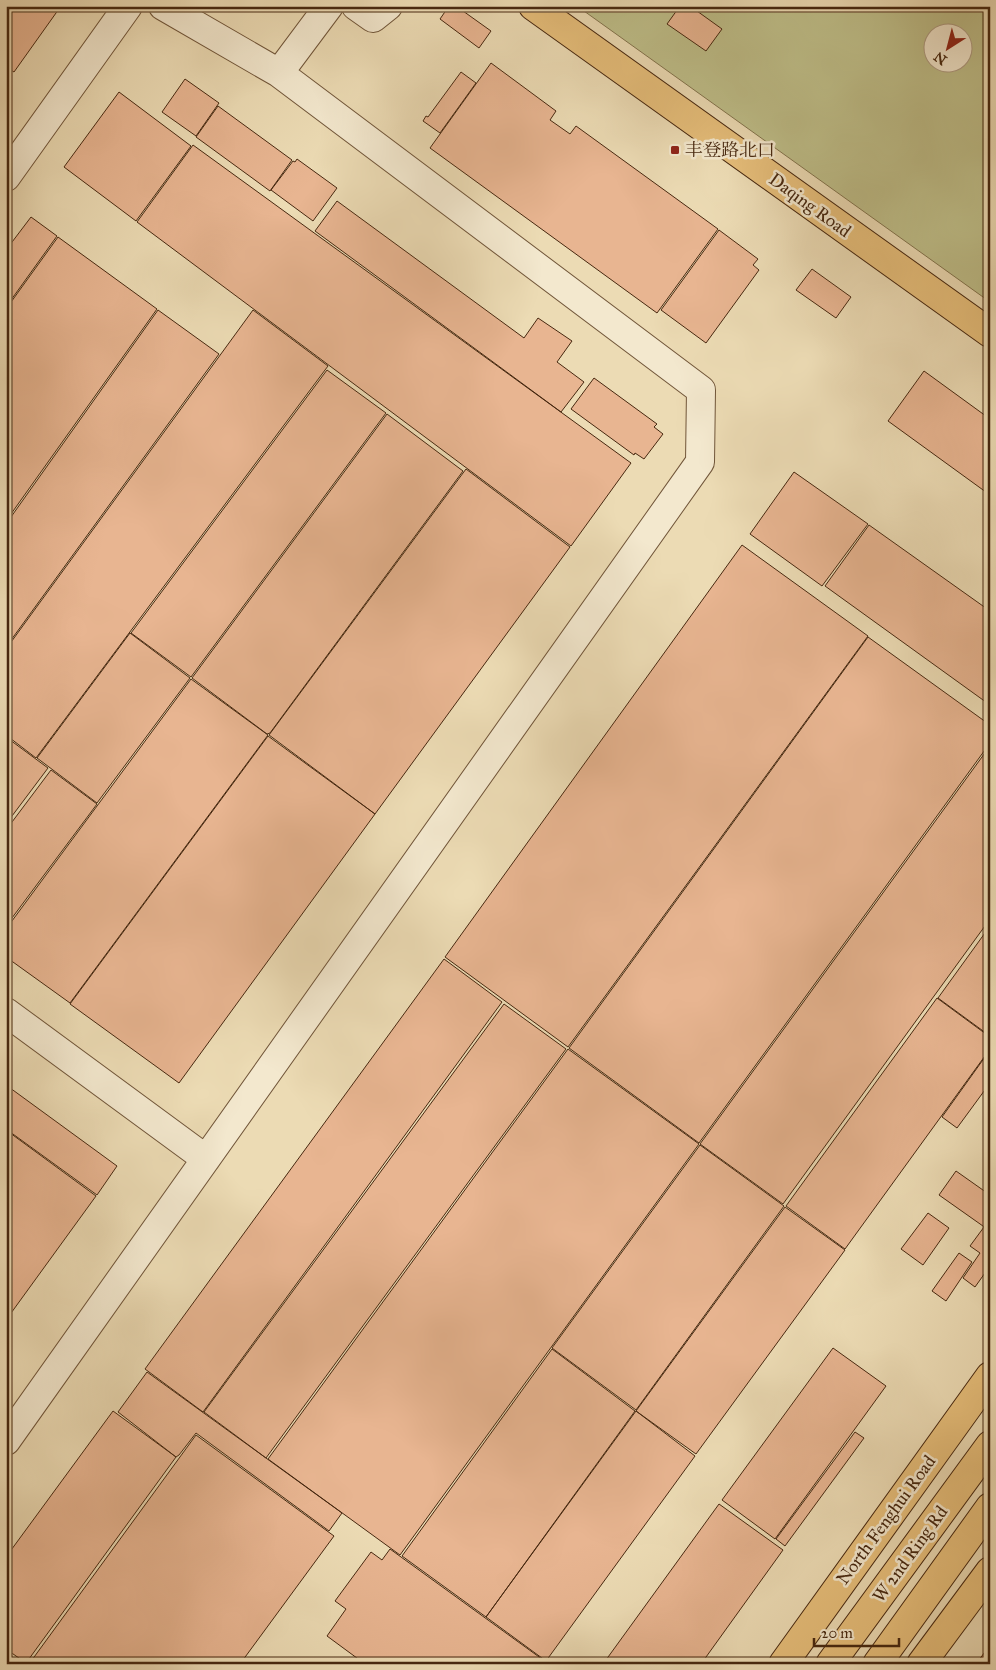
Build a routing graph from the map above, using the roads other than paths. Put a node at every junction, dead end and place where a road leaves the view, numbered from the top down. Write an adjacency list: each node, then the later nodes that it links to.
1 (128, 6): 8 (street)
2 (163, 6): 7 (street)
3 (330, 6): 7 (street)
4 (356, 6): 5 (street)
5 (388, 6)
6 (532, 6): 9 (main road, Daqing Road)
7 (279, 74): 11 (street)
8 (6, 177)
9 (990, 333)
10 (6, 1012): 11 (street)
11 (206, 1159): 13 (street)
12 (990, 1376): 17 (main road, North Fenghui Road)
13 (6, 1441)
14 (990, 1445): 18 (main road, W 2nd Ring Rd)
15 (990, 1507): 19 (main road)
16 (990, 1571): 20 (main road)
17 (783, 1664)
18 (830, 1664)
19 (877, 1664)
20 (921, 1664)

